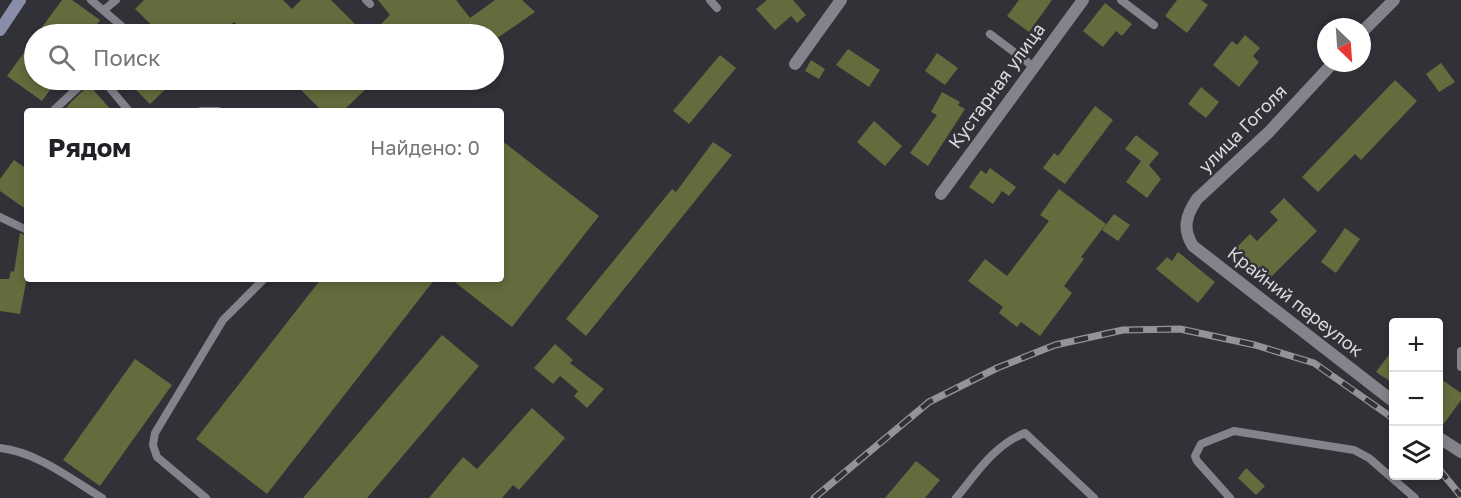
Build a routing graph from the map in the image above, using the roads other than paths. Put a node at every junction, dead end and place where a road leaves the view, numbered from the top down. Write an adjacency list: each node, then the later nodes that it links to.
1 (20, 0): 14 (main road)
2 (91, 0): 10 (lane)
3 (116, 0): 10 (lane)
4 (710, 0): 9 (lane)
5 (841, 0): 16 (street)
6 (1083, 0): 17 (street, Кустарная улица)
7 (1121, 0): 13 (lane)
8 (1394, 0): 11 (street)
9 (717, 8)
10 (104, 10): 12 (lane)
11 (1371, 23)
12 (119, 24)
13 (1154, 25)
14 (0, 30)
15 (990, 34): 17 (lane)
16 (795, 64)
17 (1034, 67): 23 (street, Кустарная улица)
18 (1324, 72): 25 (street, улица Гоголя)
19 (75, 90): 21 (lane)
20 (111, 90): 22 (lane)
21 (56, 108)
22 (126, 108)
23 (941, 194)
24 (0, 217): 26 (lane)
25 (1186, 224): 30 (street, Крайний переулок)
26 (24, 229)
27 (261, 282): 34 (lane)
28 (1461, 351): 29 (lane)
29 (1461, 367)
30 (1389, 398)
31 (1443, 440): 33 (street)
32 (0, 448): 35 (lane)
33 (1461, 452)
34 (196, 495): 36 (lane)
35 (102, 498)
36 (206, 498)
37 (956, 498): 38 (lane)
38 (1094, 498)
39 (1230, 498): 40 (lane)
40 (1415, 498)

